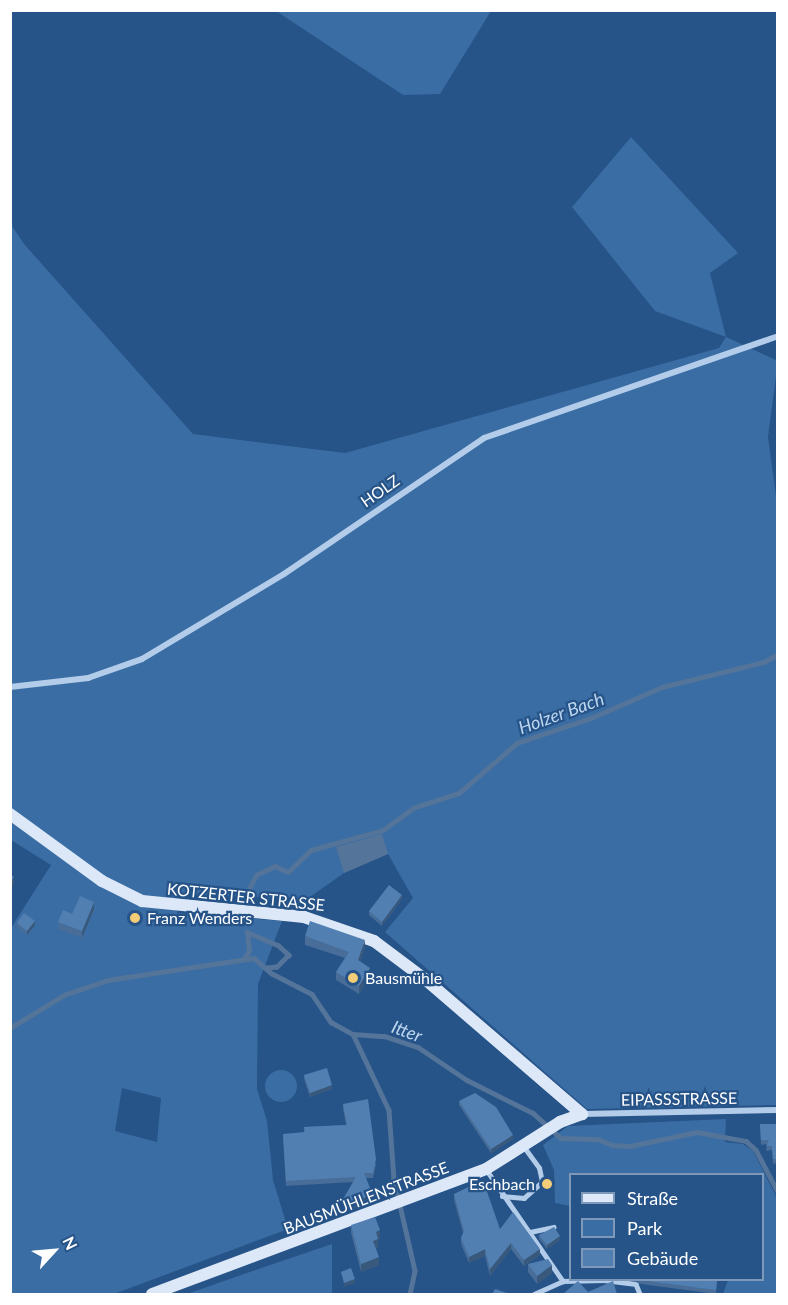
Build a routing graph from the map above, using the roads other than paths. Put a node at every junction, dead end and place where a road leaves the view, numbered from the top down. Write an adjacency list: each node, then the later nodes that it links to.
1 (777, 336): 2 (street, HOLZ)
2 (10, 687)
3 (10, 814): 5 (street, KOTZERTER STRASSE)
4 (777, 1110): 5 (street, EIPASSSTRASSE)
5 (582, 1114): 6 (street, BAUSMÜHLENSTRASSE)
6 (523, 1146): 7 (street, BAUSMÜHLENSTRASSE); 8 (lane)
7 (486, 1169): 8 (lane); 14 (street, BAUSMÜHLENSTRASSE)
8 (502, 1196): 10 (lane)
9 (554, 1227): 10 (lane)
10 (530, 1232): 11 (lane)
11 (563, 1281): 12 (lane); 15 (lane)
12 (569, 1281)
13 (628, 1281): 16 (lane)
14 (152, 1294)
15 (534, 1294)
16 (640, 1294)

